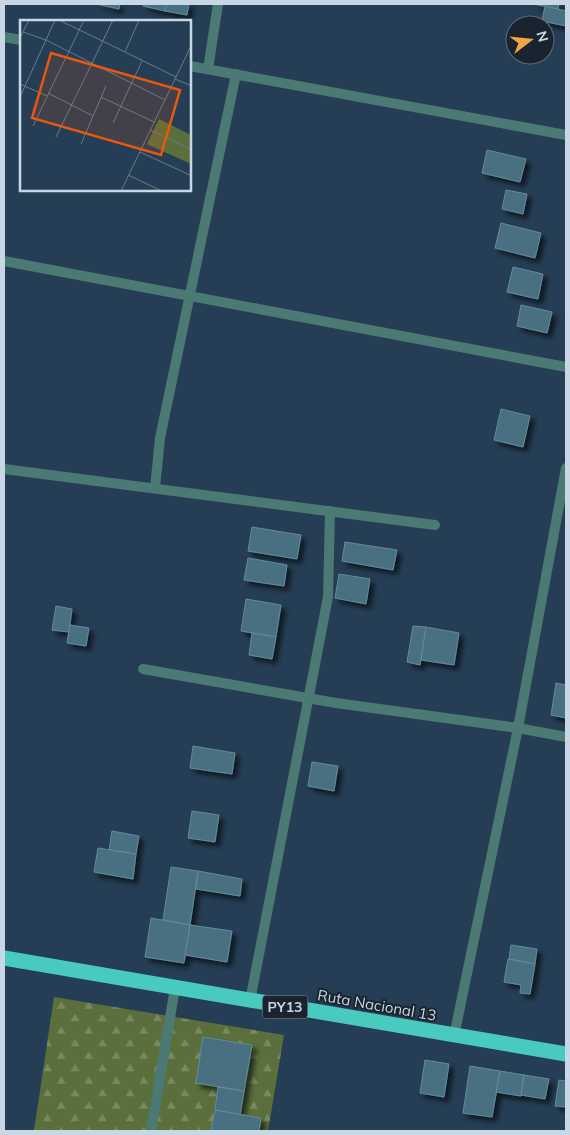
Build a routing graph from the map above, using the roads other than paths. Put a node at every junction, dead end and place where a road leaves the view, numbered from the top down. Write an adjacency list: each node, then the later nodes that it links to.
1 (218, 4): 5 (street)
2 (4, 37): 3 (street)
3 (20, 40)
4 (191, 66): 5 (street)
5 (208, 69): 6 (street)
6 (236, 74): 7 (street); 9 (street)
7 (566, 135)
8 (4, 261): 9 (street)
9 (190, 296): 10 (street); 13 (street)
10 (566, 367)
11 (566, 468): 18 (street)
12 (4, 469): 13 (street)
13 (155, 488): 14 (street)
14 (330, 511): 15 (street); 17 (street)
15 (435, 525)
16 (143, 669): 17 (street)
17 (308, 698): 18 (street); 22 (street)
18 (518, 728): 19 (street); 23 (street)
19 (566, 737)
20 (4, 958): 21 (highway, Ruta Nacional 13 / PY13)
21 (175, 988): 22 (highway, Ruta Nacional 13 / PY13); 25 (street)
22 (250, 1001): 23 (highway, Ruta Nacional 13 / PY13)
23 (454, 1036): 24 (highway, Ruta Nacional 13 / PY13)
24 (566, 1054)
25 (151, 1131)

